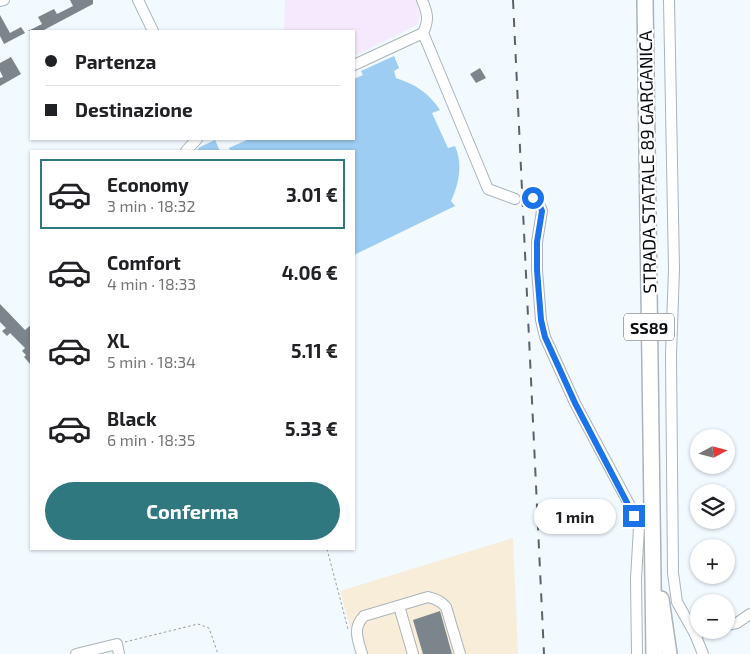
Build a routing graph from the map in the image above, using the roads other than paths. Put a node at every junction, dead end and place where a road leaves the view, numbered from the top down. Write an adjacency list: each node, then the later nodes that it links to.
1 (4, 0): 7 (street)
2 (138, 0): 8 (street)
3 (422, 0): 9 (street)
4 (644, 0): 27 (highway, STRADA STATALE 89 GARGANICA / SS89)
5 (653, 0): 15 (highway, STRADA STATALE 89 GARGANICA / SS89)
6 (669, 0): 19 (street)
7 (0, 2)
8 (152, 30)
9 (423, 34): 10 (street); 13 (street)
10 (355, 65)
11 (196, 140): 12 (street)
12 (187, 150)
13 (515, 199)
14 (529, 199): 26 (street)
15 (662, 599): 28 (highway, STRADA STATALE 89 GARGANICA / SS89); 29 (highway, SS89)
16 (399, 606): 23 (street); 24 (street); 25 (street)
17 (750, 614): 18 (street)
18 (735, 623)
19 (690, 625)
20 (697, 639): 30 (street)
21 (118, 649): 22 (street)
22 (76, 654)
23 (362, 654)
24 (413, 654)
25 (460, 654)
26 (637, 654)
27 (654, 654)
28 (662, 654)
29 (669, 654)
30 (702, 654)

